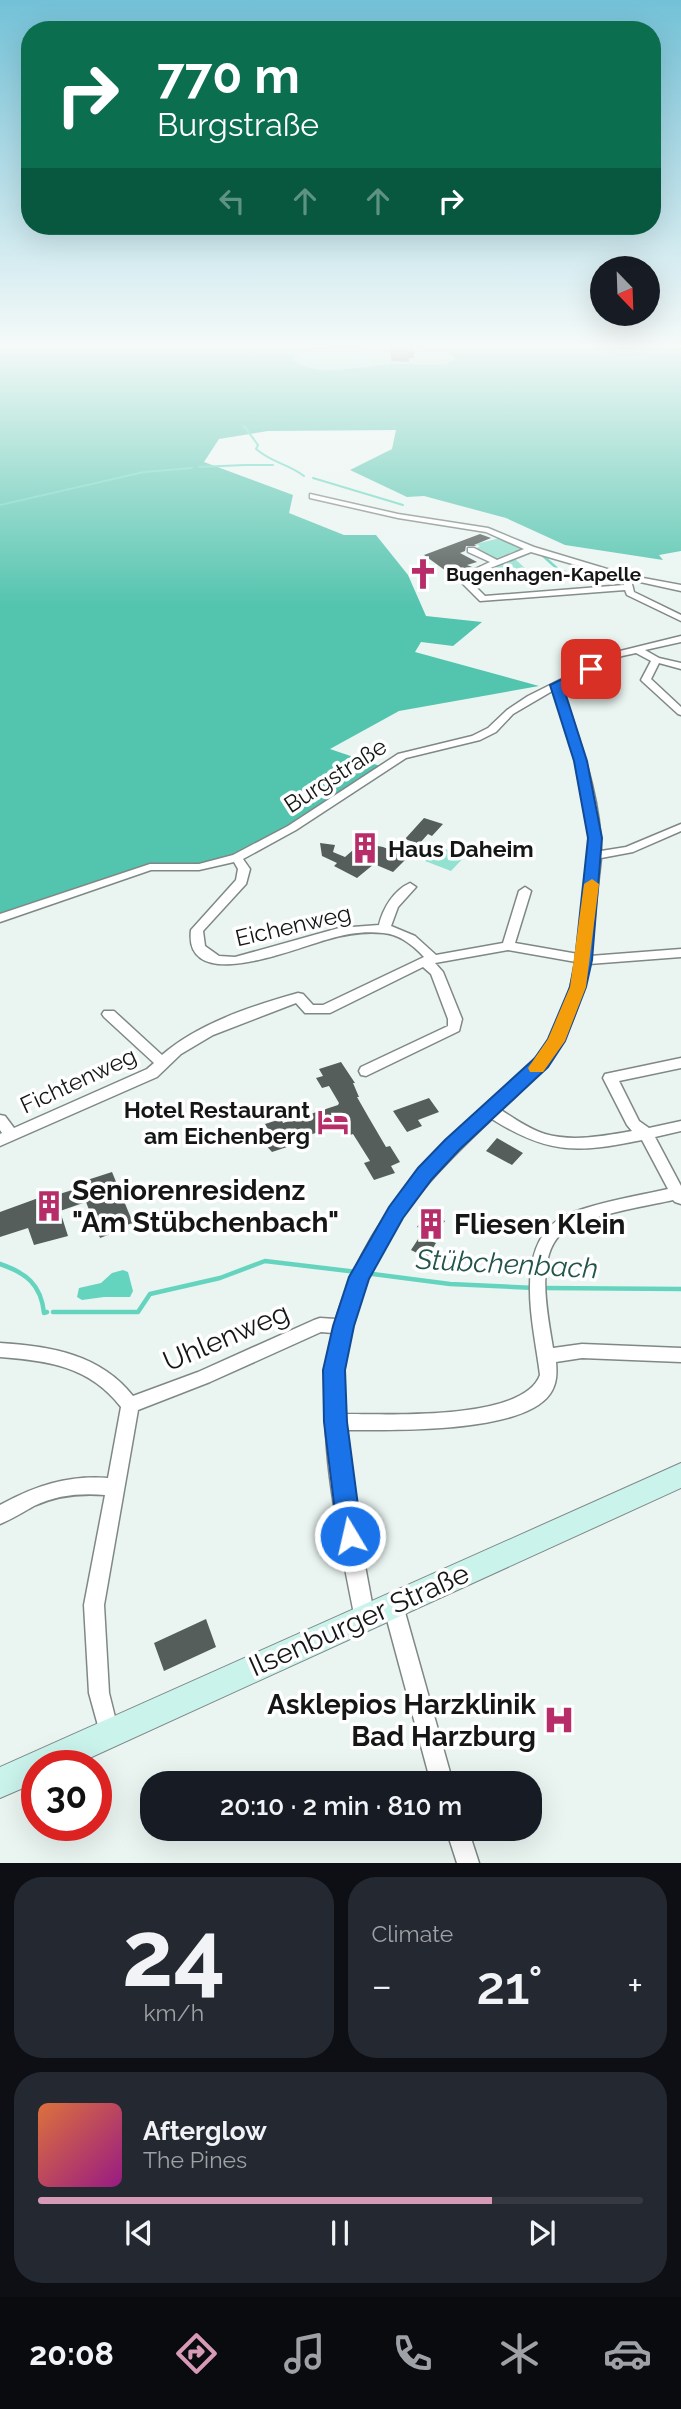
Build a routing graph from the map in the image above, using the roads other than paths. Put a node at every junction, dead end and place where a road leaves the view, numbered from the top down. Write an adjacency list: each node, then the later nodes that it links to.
1 (313, 496): 2 (street)
2 (531, 549): 4 (street); 5 (street)
3 (471, 550): 4 (street)
4 (498, 563): 8 (street)
5 (627, 582): 7 (street); 8 (street); 9 (street)
6 (517, 585): 8 (street)
7 (681, 588)
8 (524, 594)
9 (681, 618)
10 (681, 639): 11 (street, Burgstraße)
11 (636, 649): 12 (street); 14 (street, Burgstraße)
12 (656, 660): 13 (street); 15 (street)
13 (681, 666)
14 (557, 685): 17 (street); 18 (street, Burgstraße)
15 (681, 712)
16 (681, 827): 17 (street)
17 (595, 855): 26 (street)
18 (237, 858): 21 (street, Burgstraße); 22 (street, Eichenweg)
19 (410, 887): 22 (street, Eichenweg)
20 (525, 891): 23 (street)
21 (0, 918)
22 (385, 929): 25 (street, Eichenweg)
23 (508, 946): 25 (street); 26 (street)
24 (681, 953): 26 (street)
25 (429, 960): 28 (street, Fichtenweg); 30 (street, Eichenweg)
26 (584, 960): 31 (street)
27 (109, 1014): 28 (street, Fichtenweg)
28 (162, 1063): 35 (street, Fichtenweg)
29 (681, 1063): 34 (street)
30 (366, 1071)
31 (490, 1111): 34 (street); 37 (street)
32 (0, 1120): 35 (street)
33 (681, 1126): 34 (street)
34 (646, 1133): 36 (street)
35 (6, 1138)
36 (679, 1196): 40 (street)
37 (343, 1326): 41 (street, Uhlenweg); 42 (street)
38 (0, 1350): 41 (street)
39 (681, 1354): 40 (street)
40 (547, 1356): 42 (street)
41 (130, 1405): 44 (street)
42 (336, 1422): 47 (street)
43 (681, 1475): 46 (main road, Ilsenburger Straße)
44 (116, 1487): 45 (street); 48 (street)
45 (0, 1515)
46 (393, 1605): 47 (main road, Ilsenburger Straße); 50 (street)
47 (365, 1619): 48 (main road, Ilsenburger Straße)
48 (109, 1733): 49 (main road, Ilsenburger Straße)
49 (72, 1750)
50 (439, 1771)
51 (21, 1773): 52 (main road, Ilsenburger Straße)
52 (0, 1783)
53 (461, 1841): 54 (street)
54 (468, 1863)

